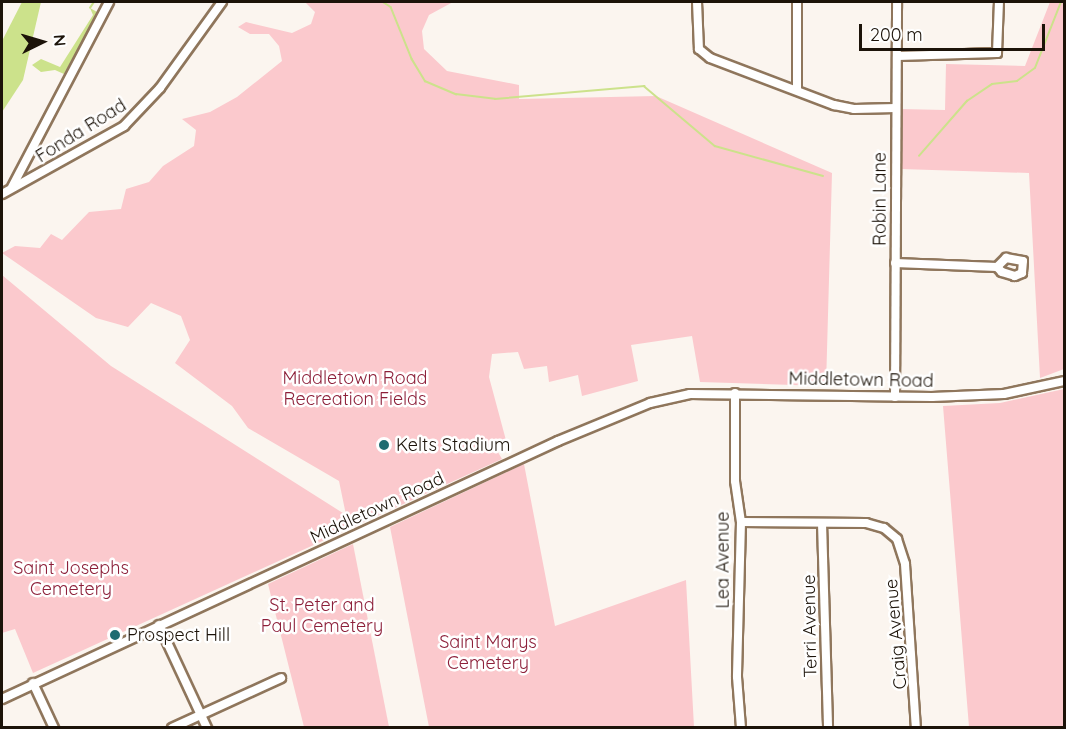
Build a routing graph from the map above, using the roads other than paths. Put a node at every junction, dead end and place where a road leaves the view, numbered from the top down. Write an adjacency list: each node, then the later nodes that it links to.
1 (109, 2): 10 (street)
2 (222, 2): 10 (street, Fonda Road)
3 (697, 2): 8 (street)
4 (797, 2): 8 (street)
5 (897, 2): 7 (street, Robin Lane)
6 (999, 2): 7 (street)
7 (898, 56): 9 (street, Robin Lane)
8 (797, 90): 9 (street)
9 (896, 108): 12 (street, Robin Lane)
10 (11, 189): 11 (street, Fonda Road)
11 (2, 194)
12 (896, 263): 13 (street); 16 (street, Robin Lane)
13 (997, 267)
14 (1065, 381): 16 (street, Middletown Road)
15 (735, 393): 16 (street, Middletown Road); 17 (street, Lea Avenue); 19 (street, Middletown Road)
16 (895, 397)
17 (741, 522): 18 (street); 27 (street, Lea Avenue)
18 (822, 523): 28 (street, Terri Avenue); 29 (street, Craig Avenue)
19 (159, 625): 21 (street, Middletown Road); 23 (street)
20 (281, 678): 23 (street)
21 (33, 683): 22 (street, Middletown Road); 24 (street)
22 (2, 699)
23 (201, 714): 25 (street); 26 (street)
24 (54, 728)
25 (172, 728)
26 (207, 728)
27 (741, 728)
28 (828, 728)
29 (916, 728)

